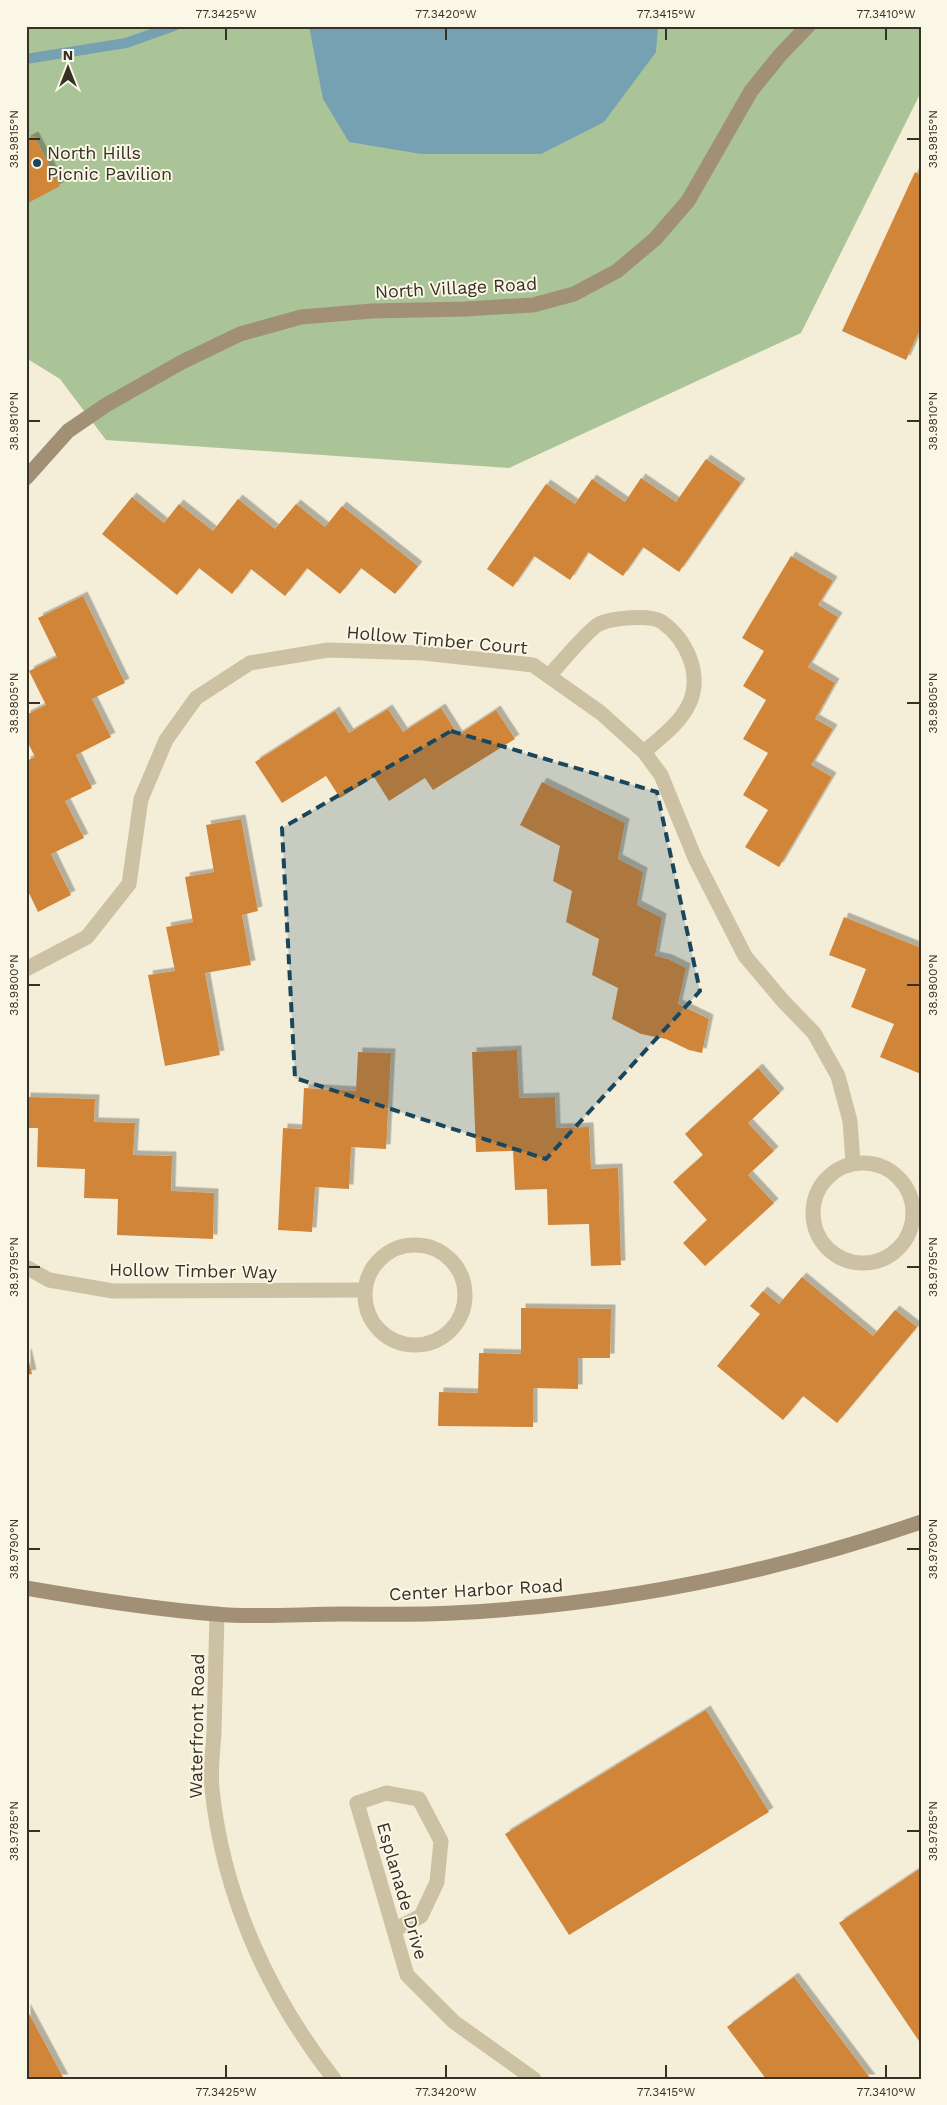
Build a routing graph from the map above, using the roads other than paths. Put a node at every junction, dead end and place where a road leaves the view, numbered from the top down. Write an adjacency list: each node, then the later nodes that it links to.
1 (808, 26): 2 (street, North Village Road)
2 (26, 478)
3 (549, 676): 4 (street, Hollow Timber Court); 4 (street); 5 (street, Hollow Timber Court)
4 (644, 752): 6 (street, Hollow Timber Court)
5 (26, 969)
6 (853, 1163): 6 (street)
7 (26, 1267): 8 (street, Hollow Timber Way)
8 (364, 1290): 8 (street)
9 (921, 1522): 11 (street, Center Harbor Road)
10 (26, 1588): 11 (street, Center Harbor Road)
11 (217, 1614): 13 (street, Waterfront Road)
12 (394, 1930): 12 (street, Esplanade Drive); 14 (street, Esplanade Drive)
13 (334, 2079)
14 (534, 2079)

